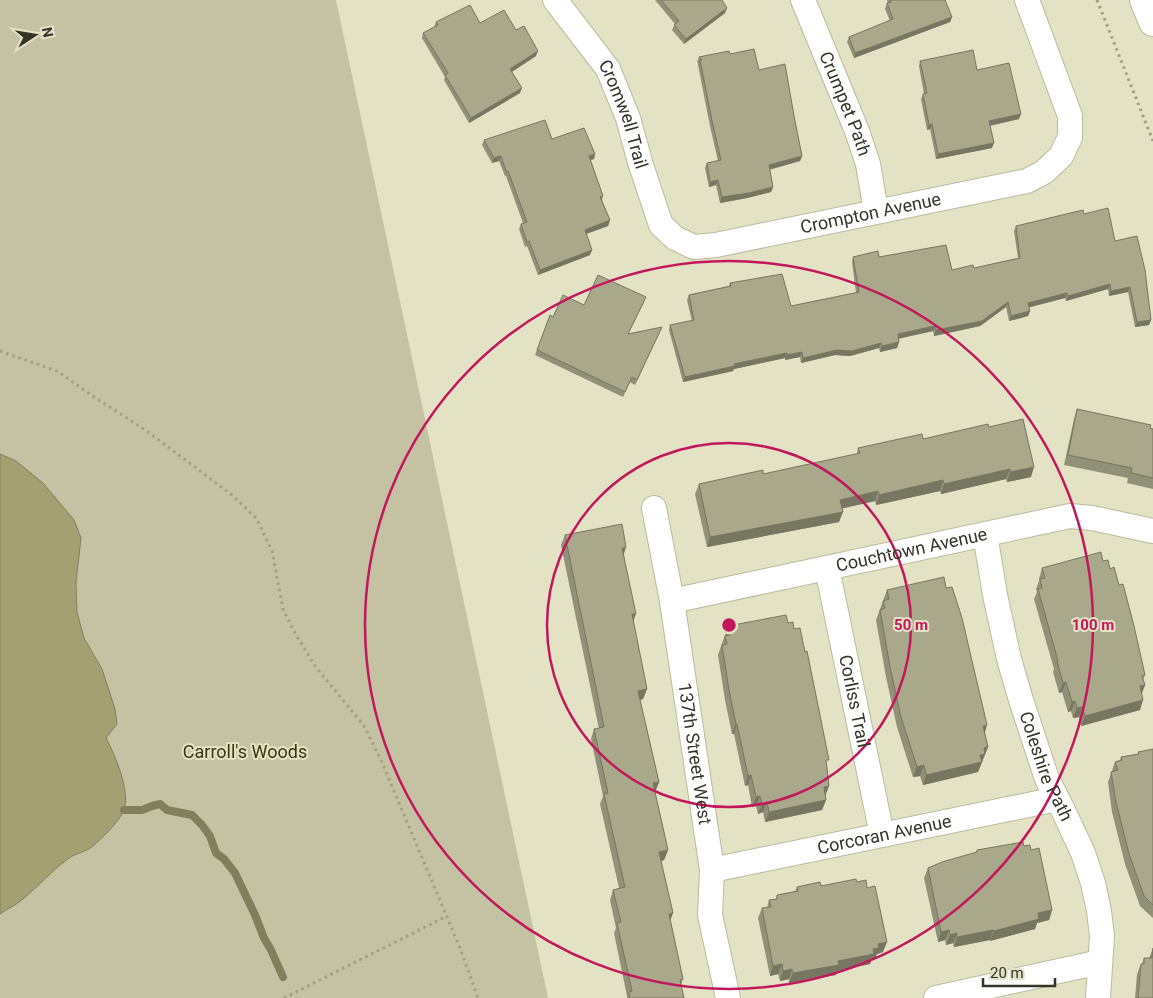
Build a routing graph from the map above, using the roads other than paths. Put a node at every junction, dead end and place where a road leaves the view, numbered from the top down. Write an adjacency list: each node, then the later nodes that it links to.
1 (555, 0): 7 (street, Cromwell Trail)
2 (803, 0): 6 (street, Crumpet Path)
3 (1027, 0): 6 (street, Crompton Avenue)
4 (1144, 0): 5 (street)
5 (1153, 22)
6 (876, 211): 7 (street, Crompton Avenue)
7 (675, 238)
8 (654, 508): 12 (street, 137th Street West)
9 (1153, 531): 10 (street, Couchtown Avenue)
10 (986, 534): 11 (street, Couchtown Avenue); 13 (street, Coleshire Path)
11 (827, 568): 12 (street, Couchtown Avenue); 14 (street, Corliss Trail)
12 (672, 601): 15 (street, 137th Street West)
13 (1057, 799): 14 (street, Corcoran Avenue); 16 (street, Coleshire Path)
14 (882, 835): 15 (street, Corcoran Avenue)
15 (712, 870): 17 (street, 137th Street West)
16 (1100, 962): 18 (street); 19 (street, Coleshire Path)
17 (728, 998)
18 (936, 998)
19 (1098, 998)

